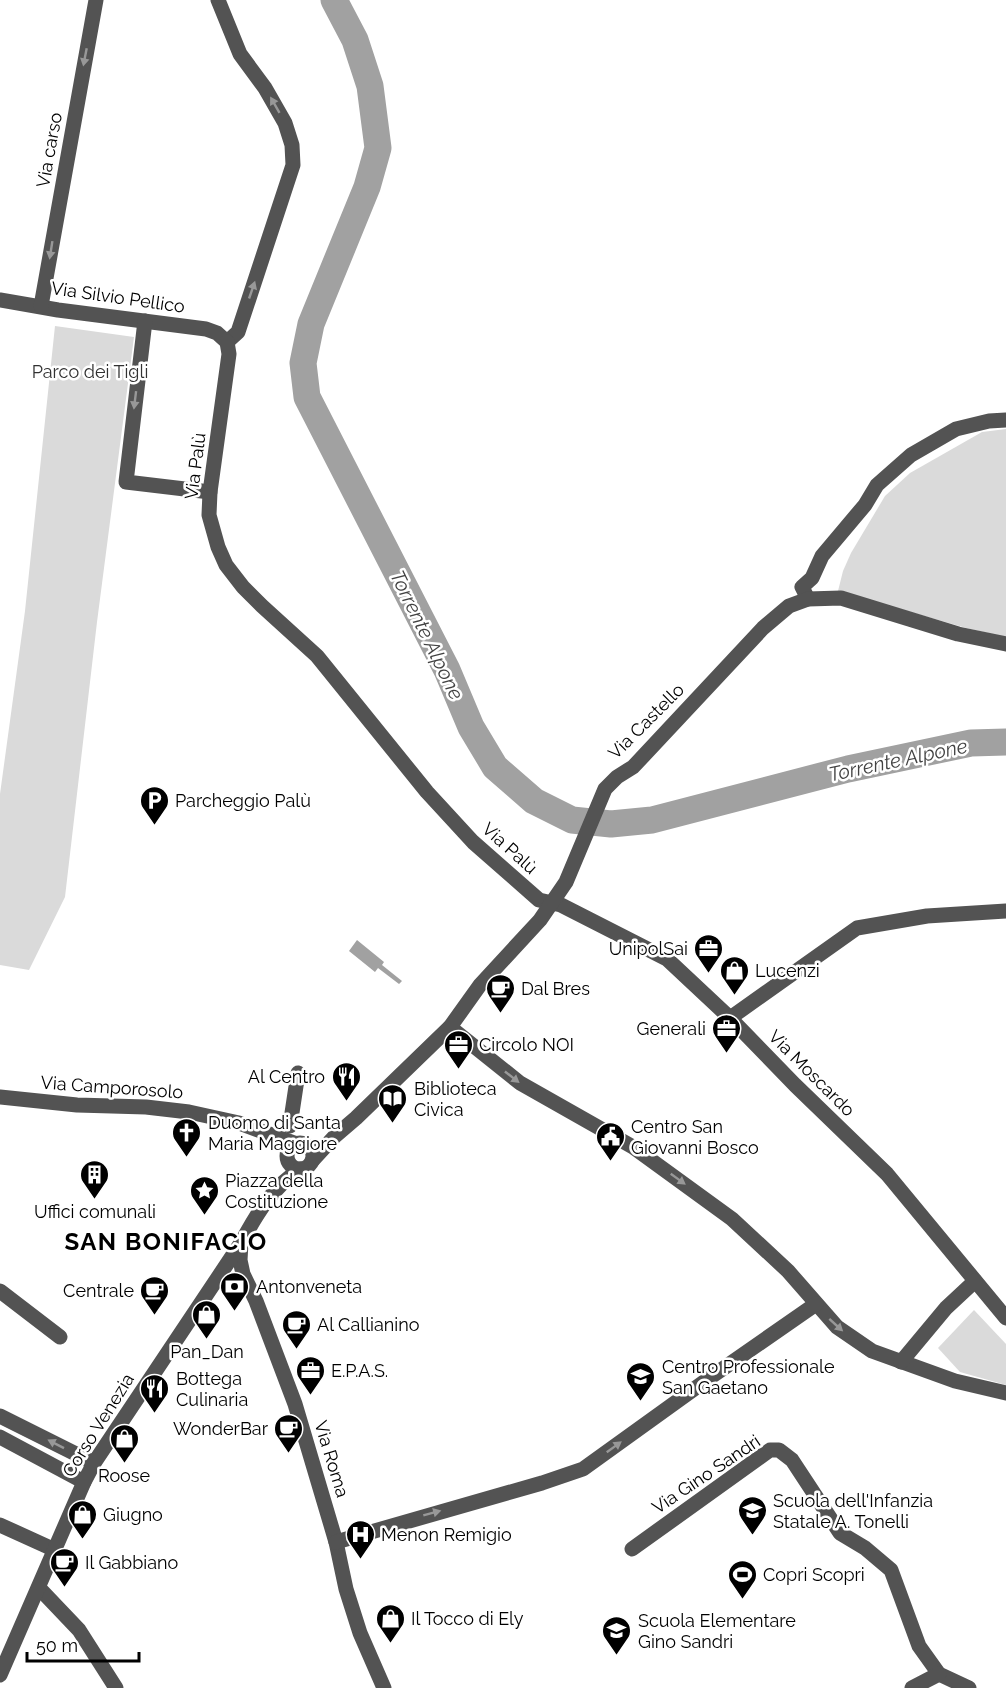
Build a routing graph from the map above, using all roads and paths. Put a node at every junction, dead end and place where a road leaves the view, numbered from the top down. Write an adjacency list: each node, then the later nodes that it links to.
1 (96, 0): 4 (street, Via carso, one-way to 4)
2 (218, 0): 6 (street, one-way to 2)
3 (0, 300): 4 (street, Via Silvio Pellico)
4 (41, 306): 5 (street, Via Silvio Pellico)
5 (145, 321): 6 (street, Via Silvio Pellico); 8 (street, one-way to 8)
6 (227, 342): 8 (street, Via Palù)
7 (1006, 420): 9 (street)
8 (210, 492): 11 (street, Via Palù)
9 (808, 599): 10 (street, Via Castello); 11 (street, Via Castello)
10 (1006, 644)
11 (552, 903): 13 (street, Via Moscardo); 14 (street, Via Castello)
12 (1006, 911): 13 (street)
13 (730, 1018): 20 (street, Via Moscardo)
14 (450, 1027): 18 (street, Via Castello); 22 (street, one-way to 22)
15 (298, 1073): 17 (street)
16 (0, 1097): 18 (street, Via Camporosolo)
17 (290, 1126)
18 (298, 1155): 19 (street)
19 (241, 1243): 29 (street, Corso Venezia); 32 (street, Via Roma)
20 (975, 1281): 23 (street, Via Moscardo); 25 (street)
21 (0, 1291): 24 (street)
22 (816, 1304): 25 (street, one-way to 25); 32 (street, one-way to 22)
23 (1006, 1318)
24 (60, 1338)
25 (901, 1362): 26 (street)
26 (1006, 1393)
27 (0, 1416): 29 (street, one-way to 27)
28 (0, 1437): 30 (street)
29 (94, 1463): 30 (street, Corso Venezia)
30 (84, 1482): 34 (street, Corso Venezia)
31 (0, 1525): 34 (street)
32 (336, 1542): 39 (street, Via Roma)
33 (632, 1549): 36 (street, Via Gino Sandri)
34 (54, 1550): 35 (street, Corso Venezia)
35 (39, 1588): 37 (street, Corso Venezia); 38 (street)
36 (939, 1674): 40 (street); 41 (street, Via Gino Sandri)
37 (0, 1675)
38 (116, 1688)
39 (384, 1688)
40 (912, 1688)
41 (969, 1688)

